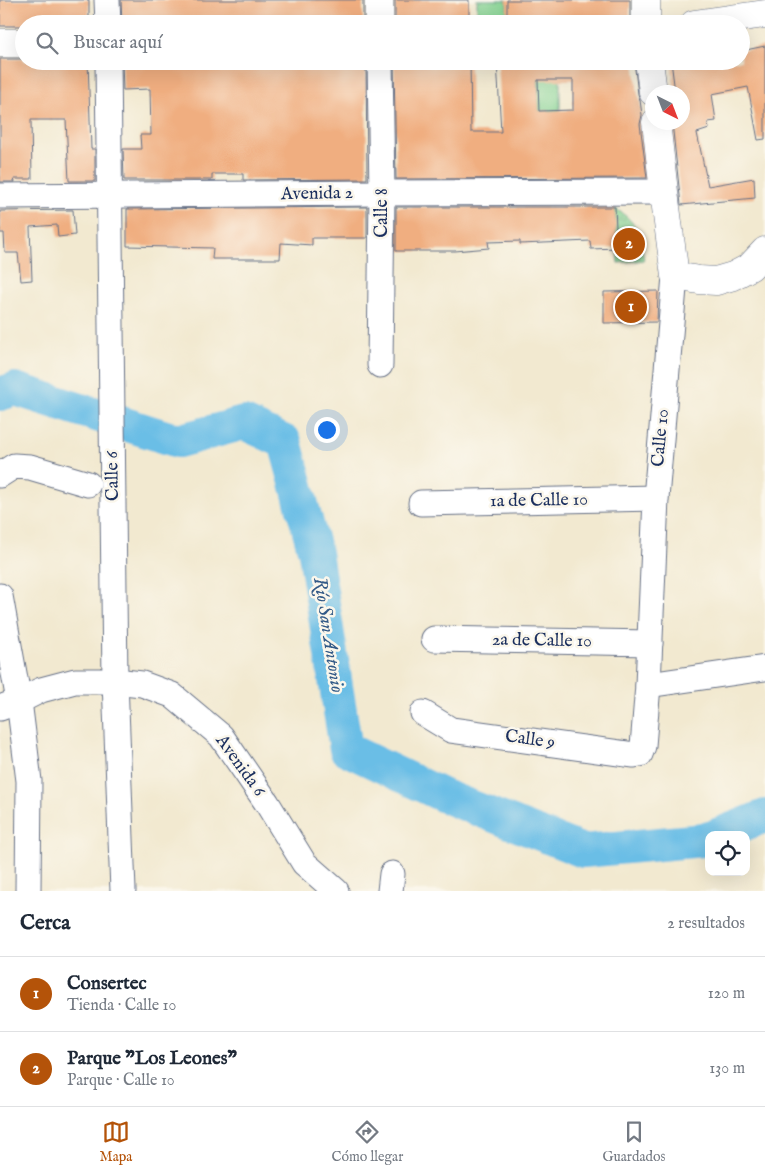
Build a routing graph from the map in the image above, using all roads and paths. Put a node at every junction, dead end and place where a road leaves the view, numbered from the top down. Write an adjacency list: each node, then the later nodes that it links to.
1 (107, 0): 5 (street)
2 (379, 0): 6 (main road)
3 (646, 0): 7 (main road)
4 (765, 14): 8 (main road)
5 (108, 15)
6 (379, 15)
7 (646, 15)
8 (750, 16)
9 (0, 43): 10 (main road)
10 (15, 43)
11 (108, 70): 19 (street, Calle 6)
12 (380, 70): 17 (street, Calle 8)
13 (650, 70): 14 (main road)
14 (652, 85)
15 (657, 130): 16 (main road, Calle 10)
16 (664, 192): 17 (street, Avenida 2); 21 (main road, Calle 10)
17 (382, 193): 19 (street, Avenida 2); 22 (street, Calle 8)
18 (0, 196): 19 (street, Avenida 2)
19 (110, 208): 31 (street, Calle 6)
20 (765, 251): 21 (main road)
21 (675, 276): 25 (street, Calle 10)
22 (380, 365)
23 (0, 476): 24 (street)
24 (88, 484)
25 (656, 498): 26 (street, 1a de Calle 10); 29 (street, Calle 10)
26 (421, 504)
27 (0, 596): 33 (street)
28 (434, 639): 29 (street, 2a de Calle 10)
29 (650, 643): 32 (street, Calle 10)
30 (765, 668): 32 (street)
31 (115, 681): 33 (street, Avenida 6); 37 (street, Calle 6); 38 (street, Avenida 6)
32 (648, 685): 35 (street, Calle 10)
33 (10, 705): 36 (street)
34 (423, 713): 35 (street, Calle 9)
35 (640, 754)
36 (28, 891)
37 (123, 891)
38 (336, 891)

